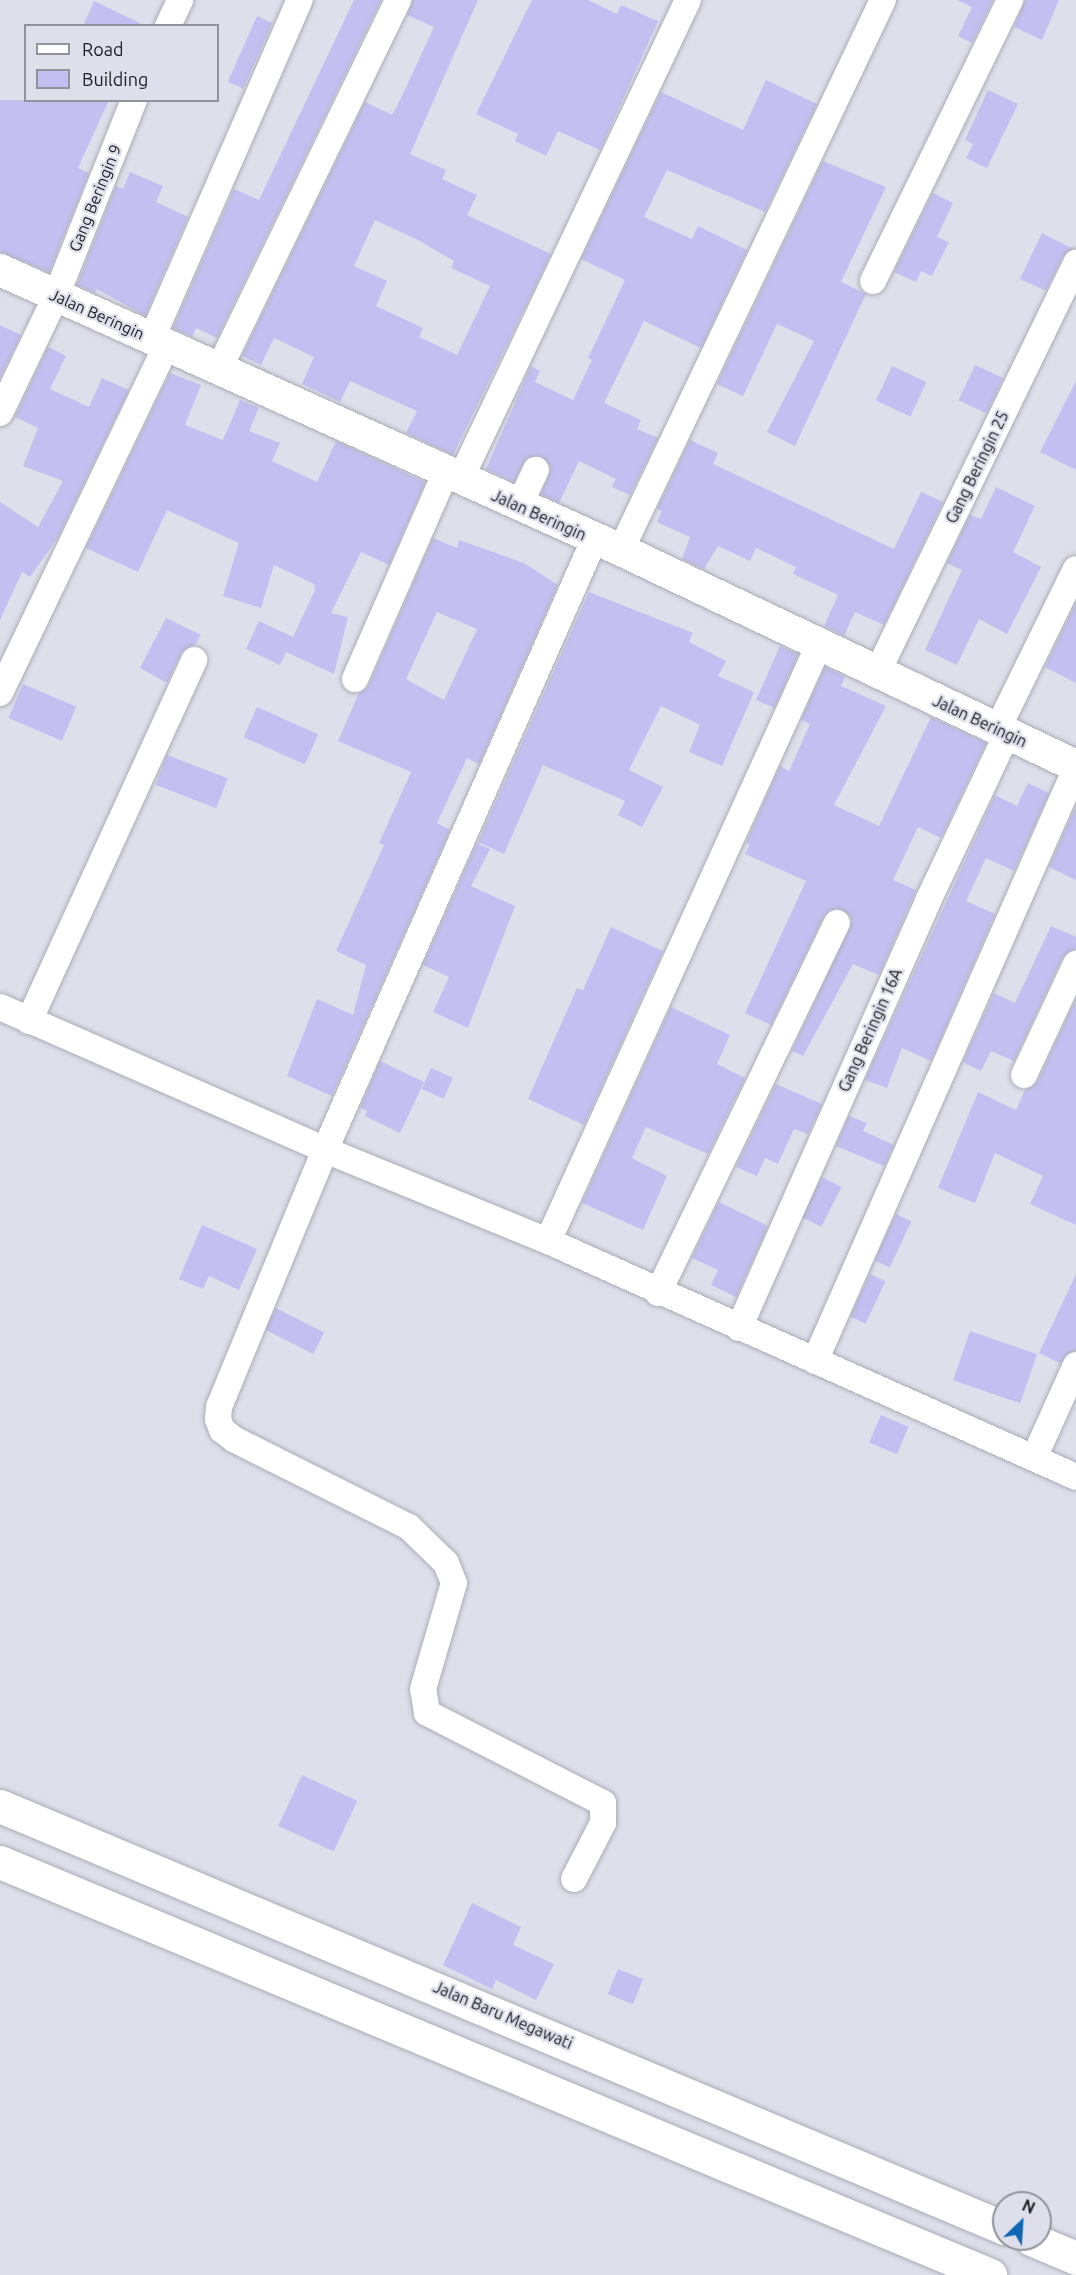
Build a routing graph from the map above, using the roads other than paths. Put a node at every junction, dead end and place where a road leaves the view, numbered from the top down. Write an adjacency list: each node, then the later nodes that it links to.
1 (180, 0): 7 (street)
2 (300, 0): 13 (street)
3 (398, 0): 14 (street)
4 (688, 0): 17 (street)
5 (883, 0): 19 (street)
6 (1010, 0): 11 (street)
7 (169, 24)
8 (133, 102): 12 (street, Gang Beringin 9)
9 (1076, 263): 23 (street, Gang Beringin 25)
10 (0, 271): 12 (street, Jalan Beringin)
11 (873, 281)
12 (56, 296): 13 (street, Jalan Beringin); 15 (street, Gang Beringin 9)
13 (160, 342): 14 (street, Jalan Beringin); 25 (street)
14 (218, 371): 17 (street, Jalan Beringin)
15 (0, 413)
16 (536, 470): 18 (street)
17 (452, 477): 18 (street, Jalan Beringin); 24 (street)
18 (519, 506): 19 (street, Jalan Beringin)
19 (608, 545): 21 (street, Jalan Beringin); 33 (street)
20 (1076, 569): 26 (street, Gang Beringin 16A)
21 (819, 645): 23 (street, Jalan Beringin); 34 (street)
22 (194, 660): 31 (street)
23 (878, 671): 26 (street, Jalan Beringin)
24 (355, 679)
25 (0, 693)
26 (1002, 732): 27 (street, Jalan Beringin); 36 (street, Gang Beringin 16A)
27 (1076, 767): 37 (street)
28 (837, 923): 35 (street)
29 (1076, 964): 32 (street)
30 (0, 1007): 31 (street)
31 (29, 1021): 33 (street)
32 (1024, 1075)
33 (325, 1150): 34 (street); 43 (street)
34 (548, 1241): 35 (street)
35 (658, 1293): 36 (street)
36 (739, 1328): 37 (street)
37 (815, 1360): 39 (street)
38 (1076, 1365): 39 (street)
39 (1034, 1458): 40 (street)
40 (1076, 1477)
41 (0, 1806): 44 (highway, Jalan Baru Megawati)
42 (0, 1862): 47 (highway)
43 (574, 1879)
44 (992, 2223)
45 (1052, 2248): 46 (highway)
46 (1076, 2258)
47 (990, 2275)

